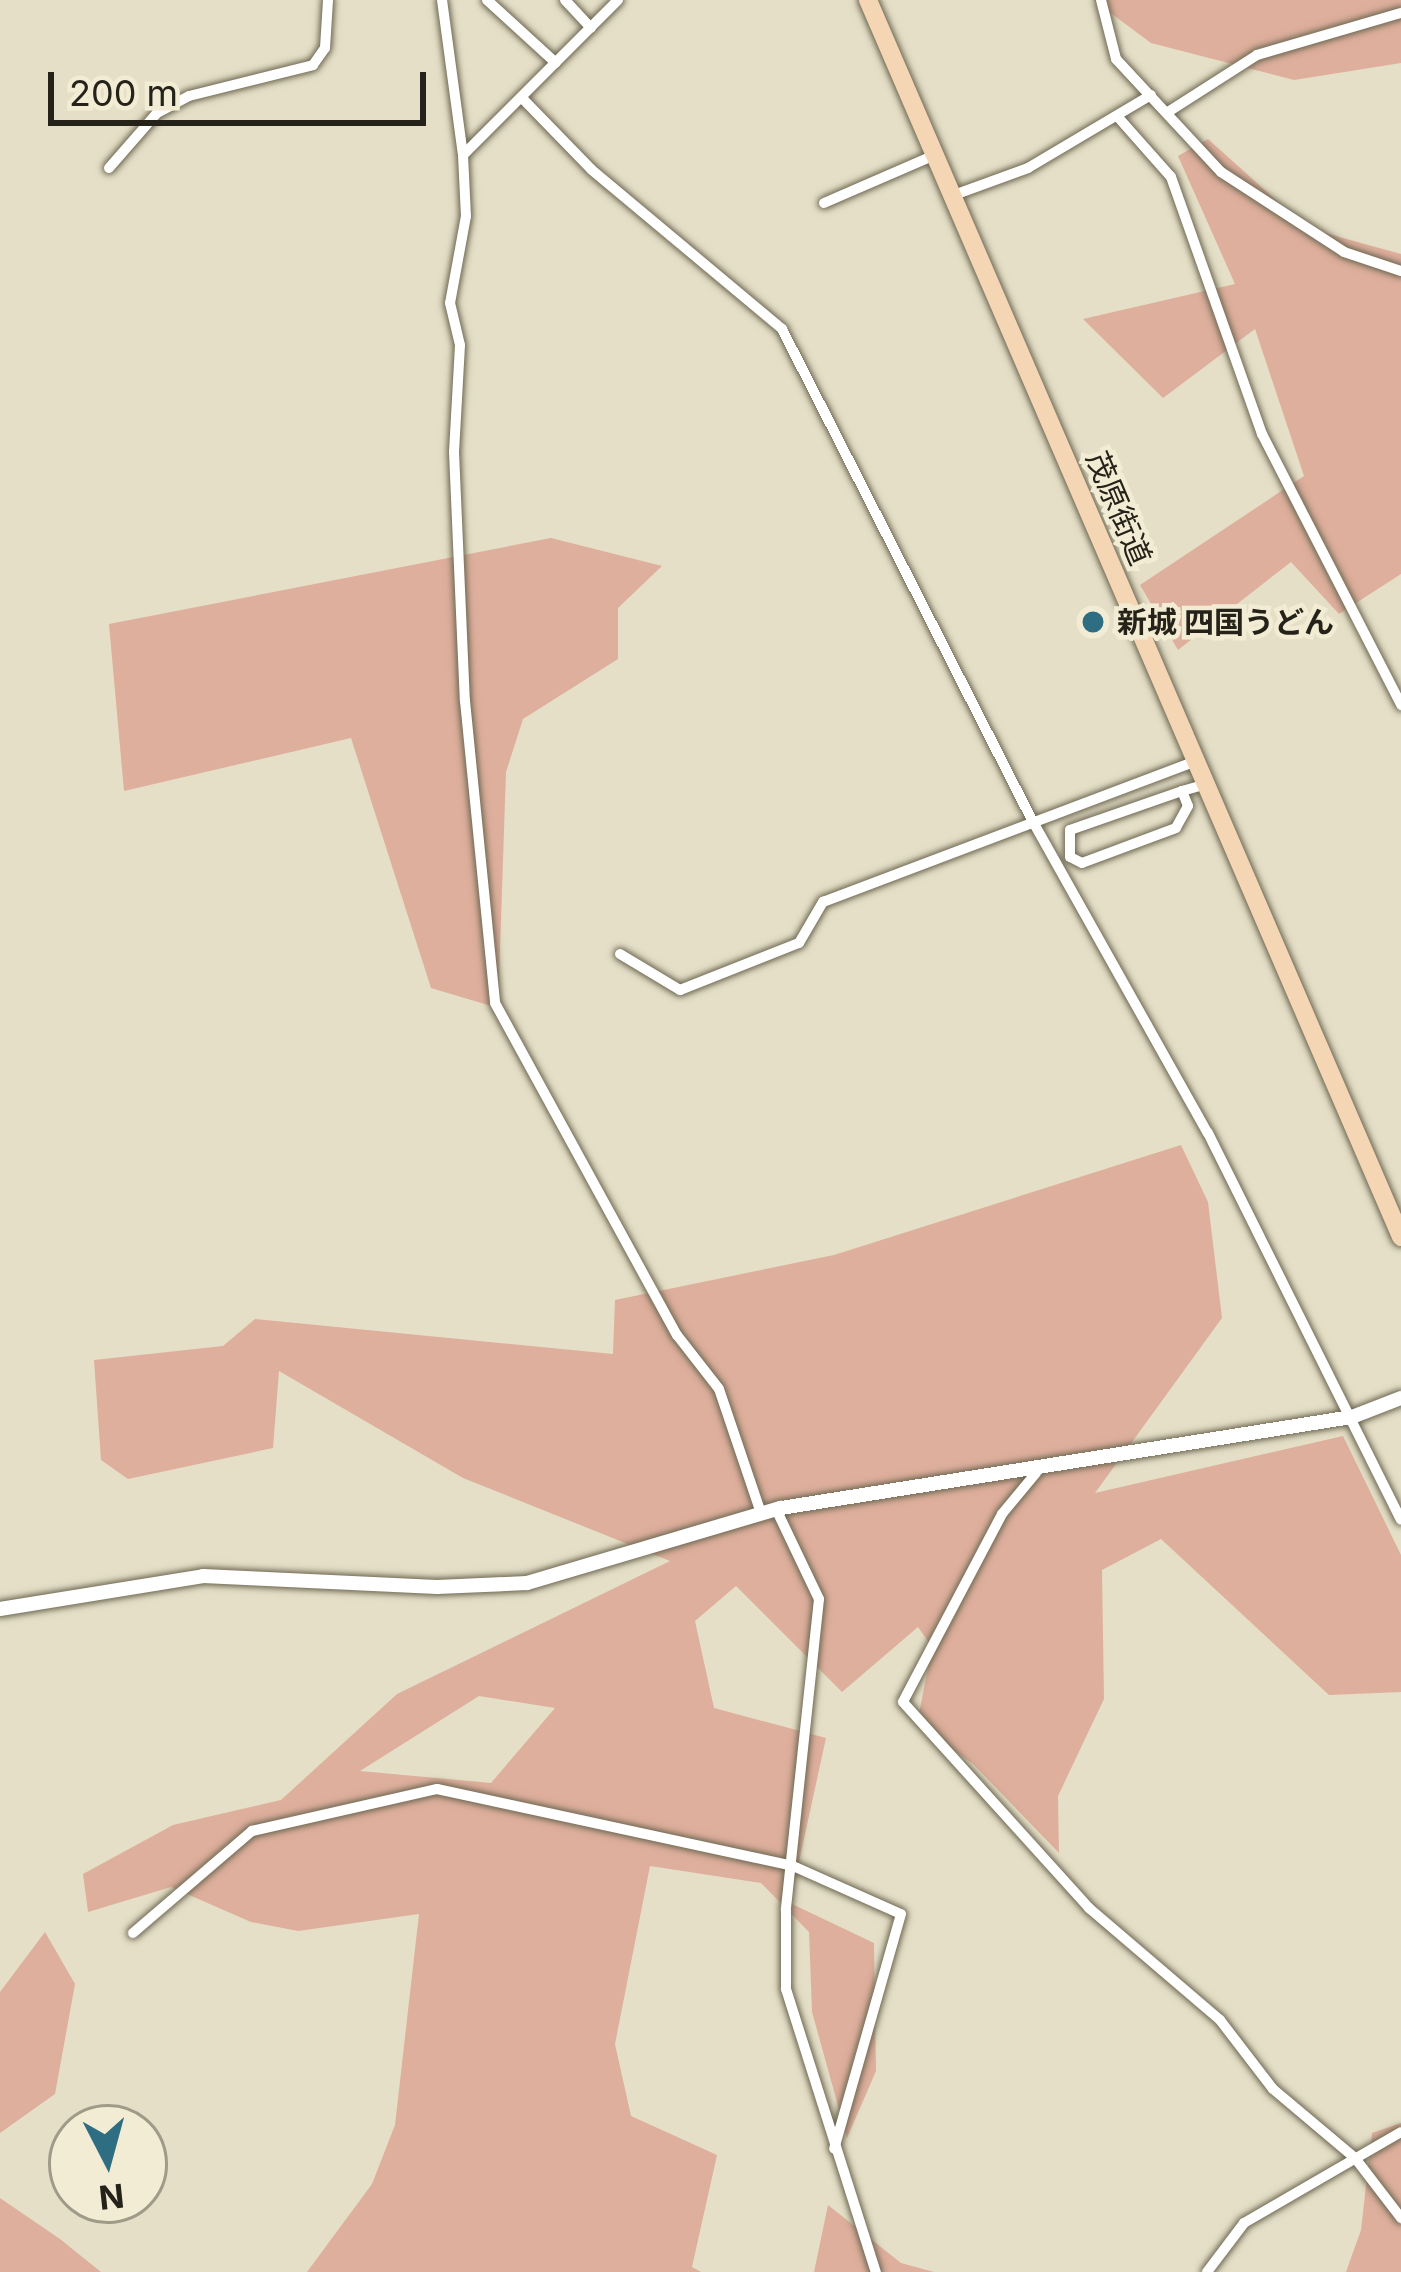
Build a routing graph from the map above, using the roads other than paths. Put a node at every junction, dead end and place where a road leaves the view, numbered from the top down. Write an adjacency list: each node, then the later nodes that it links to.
1 (328, 0): 17 (street)
2 (442, 0): 15 (street)
3 (487, 0): 10 (street)
4 (565, 0): 9 (street)
5 (618, 0): 9 (street)
6 (868, 0): 16 (main road, 茂原街道)
7 (1101, 0): 11 (street)
8 (1401, 13): 13 (street)
9 (591, 28): 10 (street)
10 (556, 63): 12 (street)
11 (1151, 95): 13 (street); 14 (street)
12 (522, 98): 15 (street); 25 (street)
13 (1168, 112): 20 (street)
14 (1117, 116): 18 (street); 21 (street)
15 (463, 154): 31 (street)
16 (934, 155): 18 (main road, 茂原街道); 19 (street)
17 (109, 168)
18 (954, 195): 22 (main road, 茂原街道)
19 (824, 203)
20 (1401, 271)
21 (1401, 705)
22 (1193, 762): 23 (main road, 茂原街道); 25 (street)
23 (1203, 784): 24 (street); 27 (main road, 茂原街道)
24 (1182, 791): 24 (street)
25 (1032, 820): 26 (street); 29 (street)
26 (620, 954)
27 (1401, 1237)
28 (1401, 1398): 29 (street)
29 (1352, 1417): 30 (street); 32 (street)
30 (1036, 1473): 31 (street); 38 (street)
31 (768, 1511): 33 (street); 34 (street)
32 (1401, 1520)
33 (0, 1609)
34 (793, 1866): 35 (street); 37 (street); 37 (street)
35 (134, 1933)
36 (1401, 2132): 38 (street)
37 (833, 2150): 40 (street)
38 (1354, 2158): 39 (street); 41 (street)
39 (1401, 2218)
40 (876, 2272)
41 (1207, 2272)

